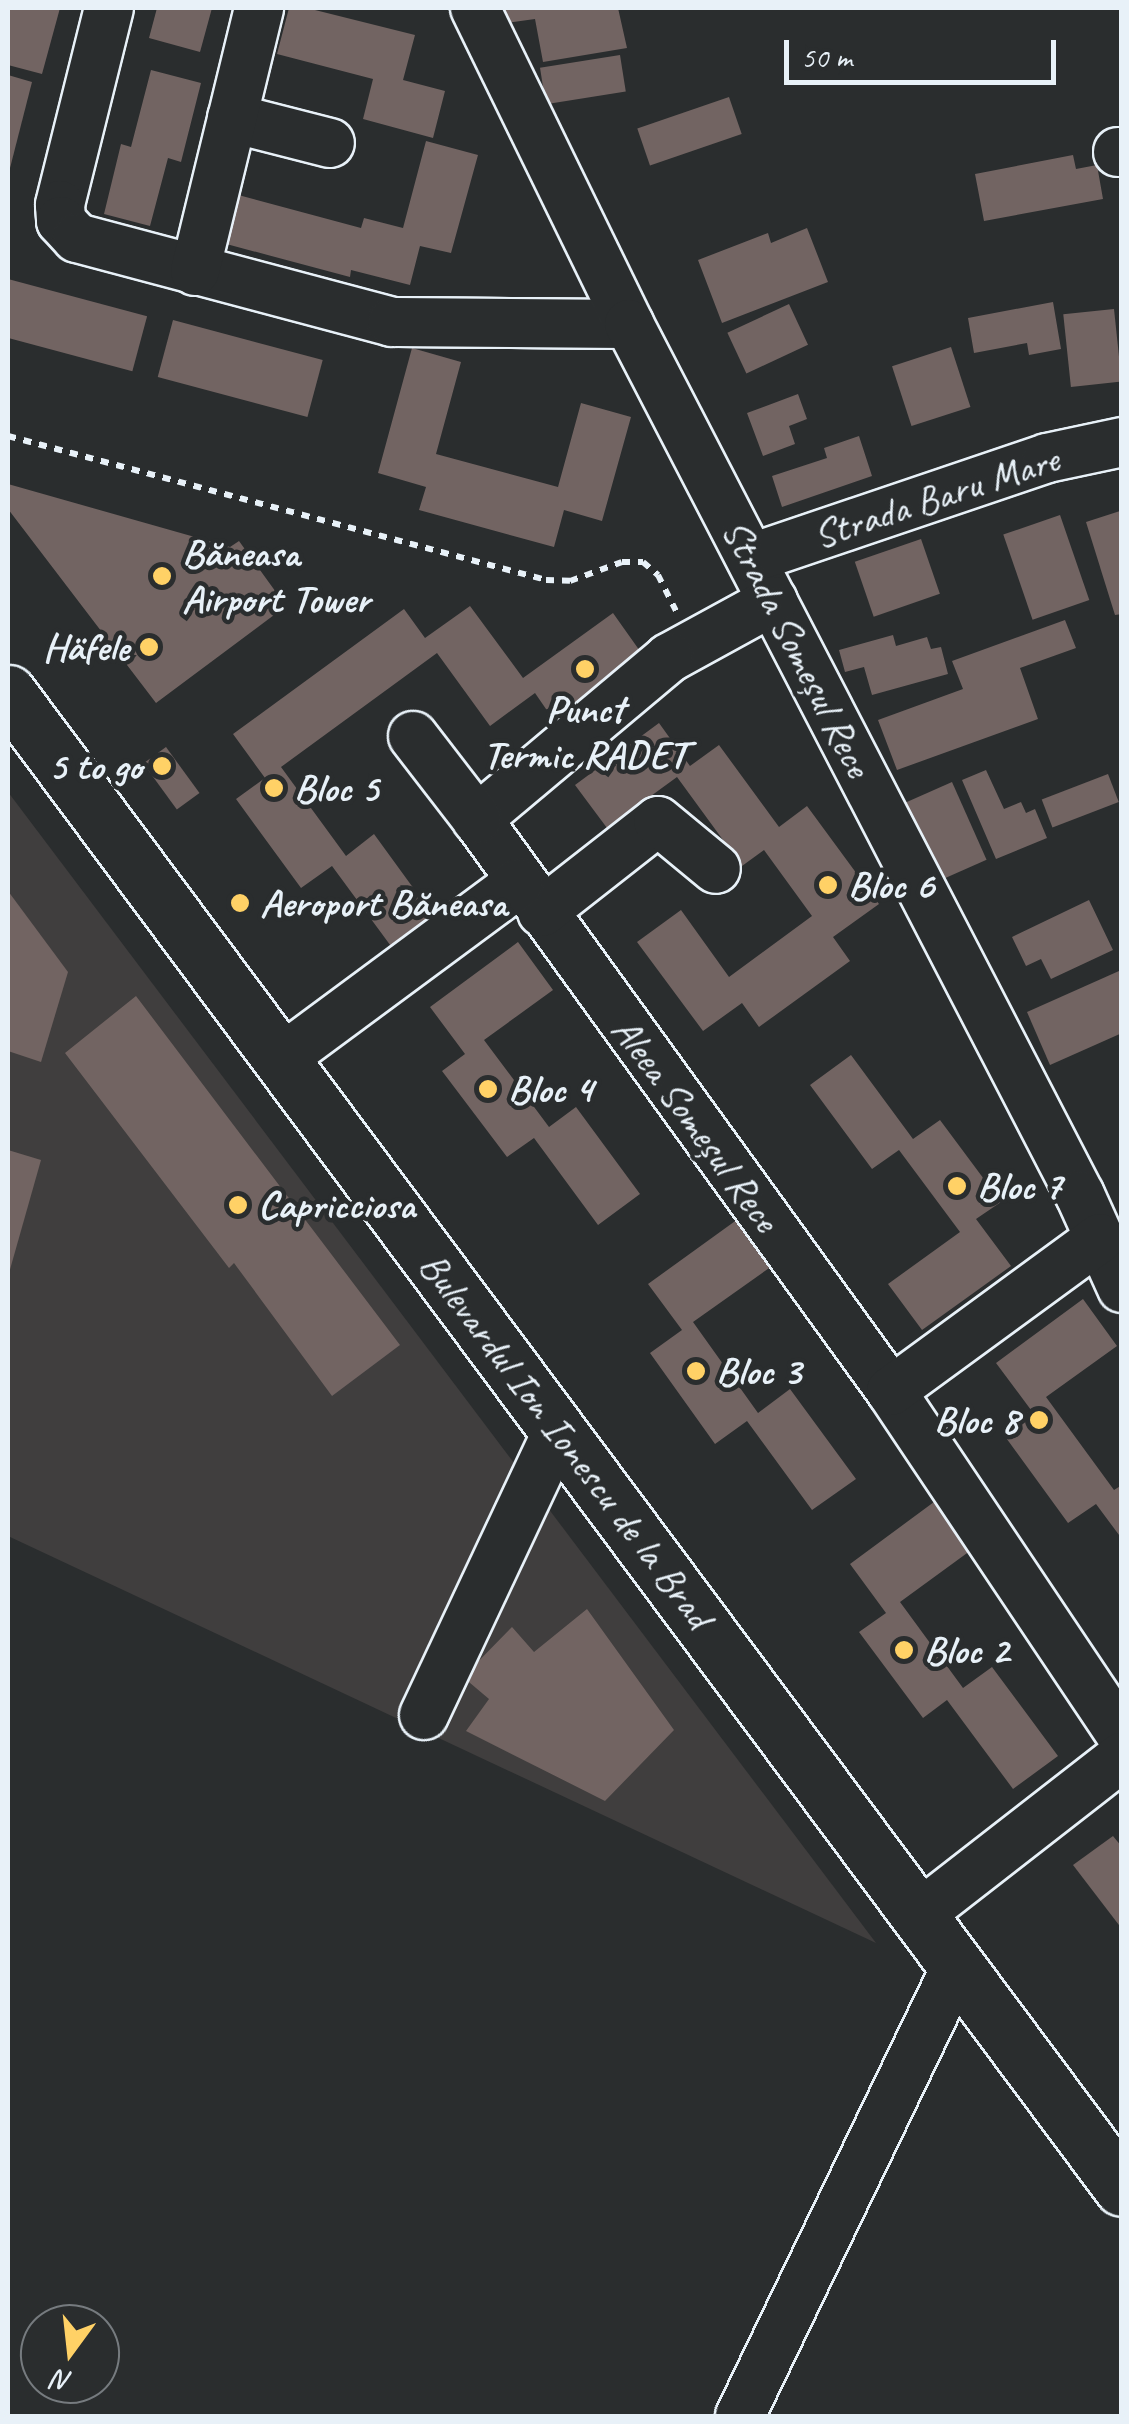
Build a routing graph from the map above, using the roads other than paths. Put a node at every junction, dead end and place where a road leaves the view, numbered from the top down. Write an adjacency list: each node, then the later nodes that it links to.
1 (109, 8): 6 (street)
2 (259, 8): 4 (street)
3 (474, 8): 7 (street, Strada Someșul Rece)
4 (232, 118): 5 (street); 6 (street)
5 (330, 143)
6 (195, 271): 7 (street)
7 (628, 324): 9 (street, Strada Someșul Rece)
8 (1122, 442): 9 (street, Strada Baru Mare)
9 (752, 558): 10 (street, Strada Someșul Rece)
10 (773, 601): 13 (street); 17 (street, Strada Someșul Rece)
11 (8, 695): 16 (main road, Bulevardul Ion Ionescu de la Brad)
12 (413, 736): 13 (street, Aleea Someșul Rece)
13 (477, 818): 15 (street, Aleea Someșul Rece)
14 (716, 870): 15 (street)
15 (530, 897): 16 (street); 19 (street, Aleea Someșul Rece)
16 (281, 1058): 20 (main road, Bulevardul Ion Ionescu de la Brad)
17 (1100, 1238): 18 (street, Strada Someșul Rece); 19 (street)
18 (1122, 1288)
19 (891, 1391): 22 (street, Aleea Someșul Rece)
20 (558, 1430): 21 (street); 24 (main road, Bulevardul Ion Ionescu de la Brad)
21 (424, 1714)
22 (1122, 1736)
23 (1122, 1757): 24 (street)
24 (920, 1914): 25 (main road, Bulevardul Ion Ionescu de la Brad)
25 (957, 1966): 26 (main road, Bulevardul Ion Ionescu de la Brad); 27 (street)
26 (1122, 2188)
27 (740, 2416)

